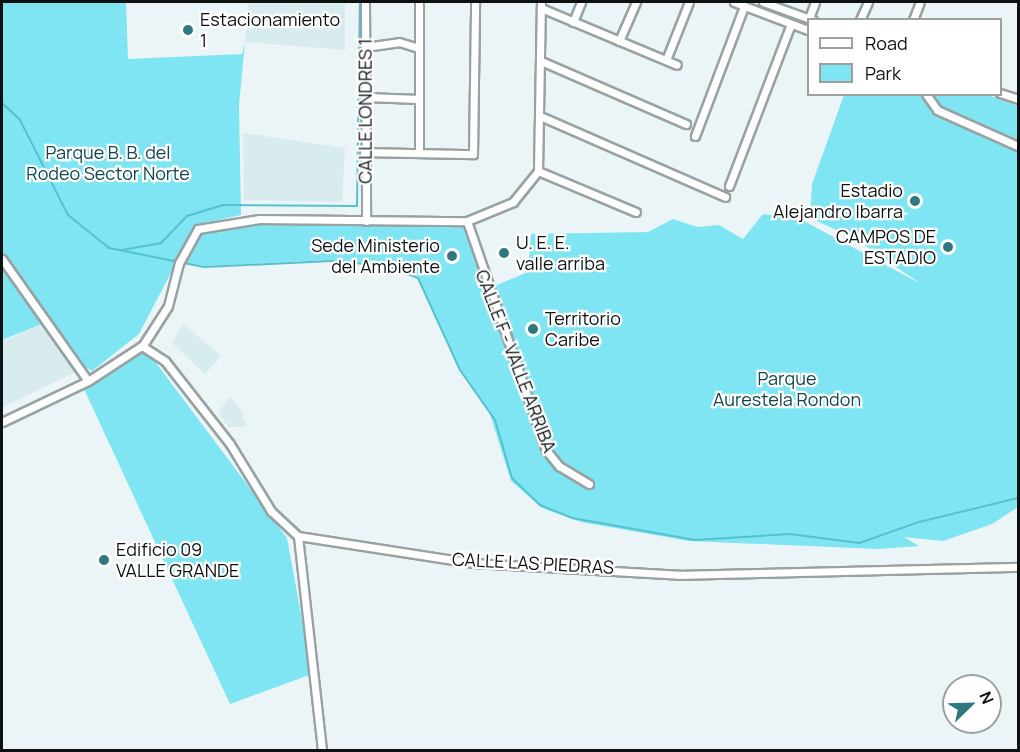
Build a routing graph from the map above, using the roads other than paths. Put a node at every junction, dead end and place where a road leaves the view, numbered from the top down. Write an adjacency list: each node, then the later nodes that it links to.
1 (365, 2): 22 (street, CALLE LONDRES 1)
2 (419, 2): 23 (street)
3 (475, 2): 37 (street)
4 (581, 2): 18 (street)
5 (636, 2): 21 (street)
6 (688, 2): 24 (street)
7 (734, 2): 13 (street)
8 (763, 2): 14 (street)
9 (815, 2): 15 (street)
10 (867, 2): 16 (street)
11 (920, 2): 17 (street)
12 (541, 5): 18 (street); 25 (street)
13 (744, 6): 19 (street); 34 (street)
14 (808, 18)
15 (811, 18)
16 (861, 18)
17 (914, 18)
18 (573, 22): 21 (street)
19 (791, 24): 20 (street); 39 (street)
20 (807, 30)
21 (619, 41): 24 (street)
22 (365, 47): 23 (street); 29 (street, CALLE LONDRES 1)
23 (419, 48): 30 (street)
24 (666, 60): 26 (street)
25 (541, 61): 32 (street); 33 (street)
26 (677, 65)
27 (1002, 94): 31 (street)
28 (928, 96): 35 (street)
29 (364, 97): 30 (street); 36 (street, CALLE LONDRES 1)
30 (419, 99): 37 (street)
31 (1018, 99)
32 (540, 116): 38 (street); 40 (street)
33 (686, 124)
34 (695, 136)
35 (1018, 146)
36 (364, 152): 37 (street); 42 (street, CALLE LONDRES 1)
37 (419, 153)
38 (538, 171): 41 (street); 43 (street)
39 (729, 186)
40 (725, 197)
41 (636, 212)
42 (366, 221): 43 (street); 45 (street)
43 (467, 221): 48 (street, CALLE F - VALLE ARRIBA)
44 (2, 259): 46 (street)
45 (142, 346): 46 (street); 49 (street)
46 (88, 381): 47 (street)
47 (2, 422)
48 (589, 484)
49 (298, 536): 50 (street, CALLE LAS PIEDRAS); 51 (street)
50 (1018, 566)
51 (322, 750)

